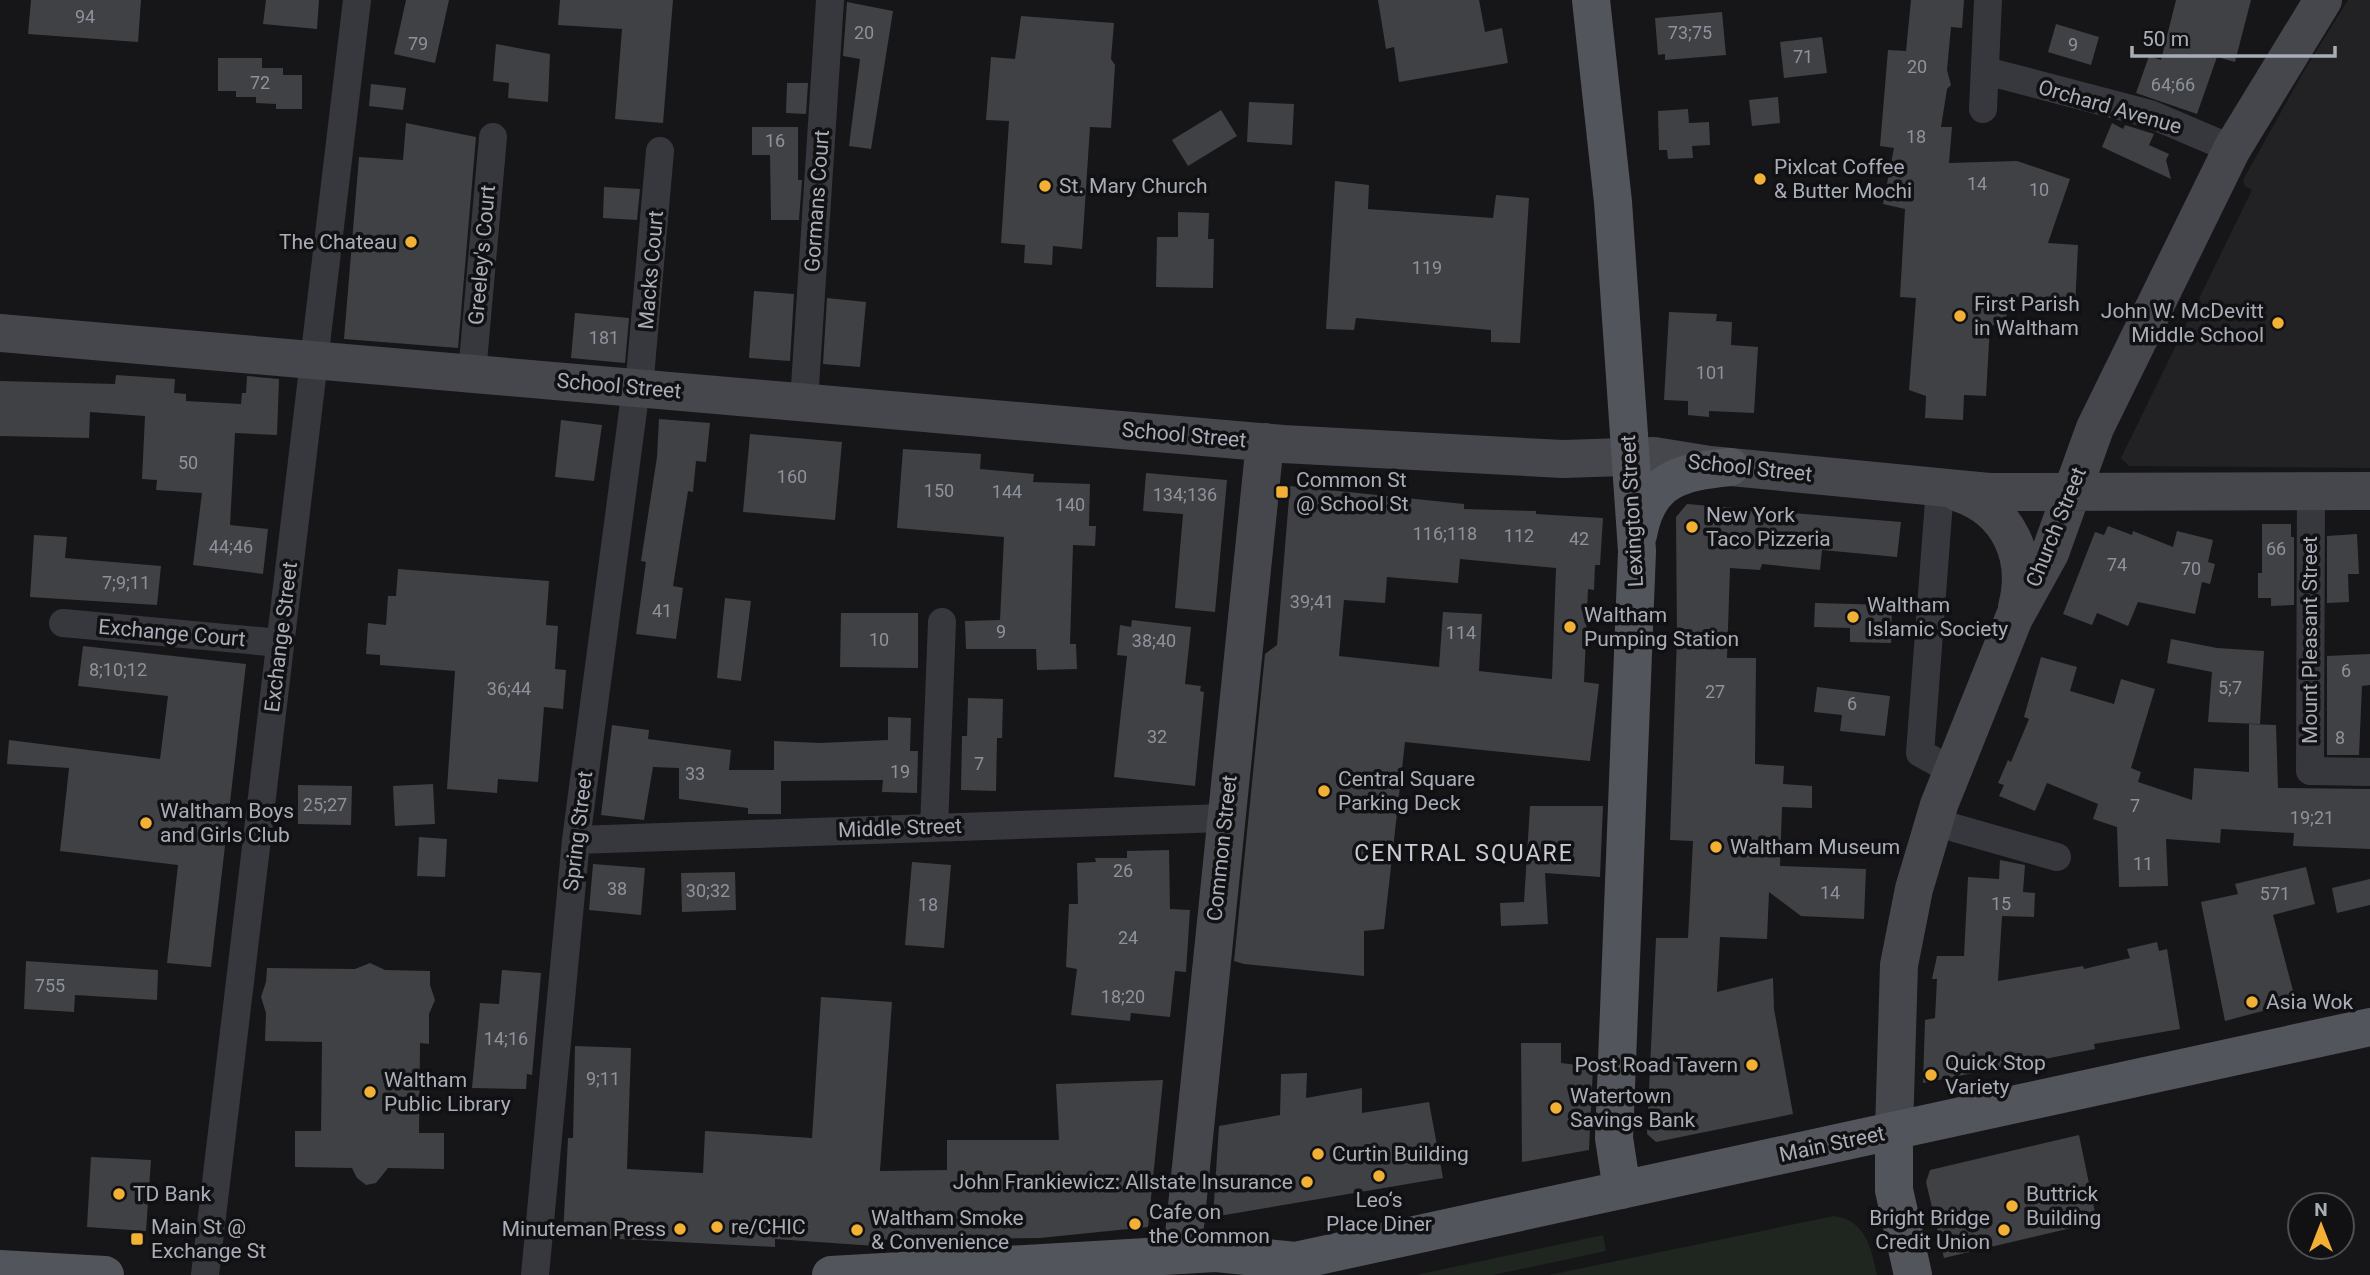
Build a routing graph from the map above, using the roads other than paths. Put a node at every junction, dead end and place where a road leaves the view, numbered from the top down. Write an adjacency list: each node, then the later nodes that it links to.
1 (357, 0): 12 (street, Exchange Street)
2 (830, 0): 15 (street, Gormans Court)
3 (1591, 0): 17 (main road, Lexington Street)
4 (1988, 0): 6 (street)
5 (2323, 0): 9 (street, Church Street)
6 (1986, 71): 7 (street); 9 (street, Orchard Avenue)
7 (1983, 109)
8 (493, 137): 13 (street, Greeley's Court)
9 (2232, 149): 20 (street, Church Street)
10 (660, 151): 14 (street, Macks Court)
11 (0, 333): 12 (street, School Street)
12 (314, 360): 13 (street, School Street); 27 (street, Exchange Street)
13 (472, 373): 14 (street, School Street)
14 (638, 388): 15 (street, School Street); 33 (street, Spring Street)
15 (804, 402): 16 (street, School Street)
16 (1265, 442): 17 (street, School Street); 30 (street, Common Street)
17 (1629, 456): 18 (street, School Street); 23 (main road, Lexington Street)
18 (1730, 467): 19 (street, School Street); 23 (main road)
19 (1940, 488): 20 (street, School Street); 24 (street); 28 (street)
20 (2073, 491): 21 (street, School Street); 24 (street, Church Street)
21 (2311, 491): 22 (street, School Street); 29 (street, Mount Pleasant Street)
22 (2370, 491)
23 (1637, 551): 37 (main road, Lexington Street)
24 (2014, 618): 28 (street, Church Street)
25 (942, 622): 32 (street)
26 (63, 623): 27 (street, Exchange Court)
27 (280, 643): 42 (street, Exchange Street)
28 (1953, 771): 31 (street, Church Street)
29 (2370, 772)
30 (1224, 818): 32 (street, Middle Street); 38 (street, Common Street)
31 (1934, 822): 34 (street); 36 (street, Church Street)
32 (934, 827): 33 (street, Middle Street)
33 (576, 841): 43 (street, Spring Street)
34 (2057, 857)
35 (2370, 1027): 36 (main road, Main Street)
36 (1895, 1131): 37 (main road, Main Street); 45 (main road)
37 (1622, 1190): 40 (main road, Main Street)
38 (1181, 1265): 40 (main road, Main Street); 44 (main road, Main Street)
39 (0, 1269): 41 (main road)
40 (1277, 1270)
41 (105, 1275)
42 (205, 1275)
43 (535, 1275)
44 (831, 1275)
45 (1913, 1275)

